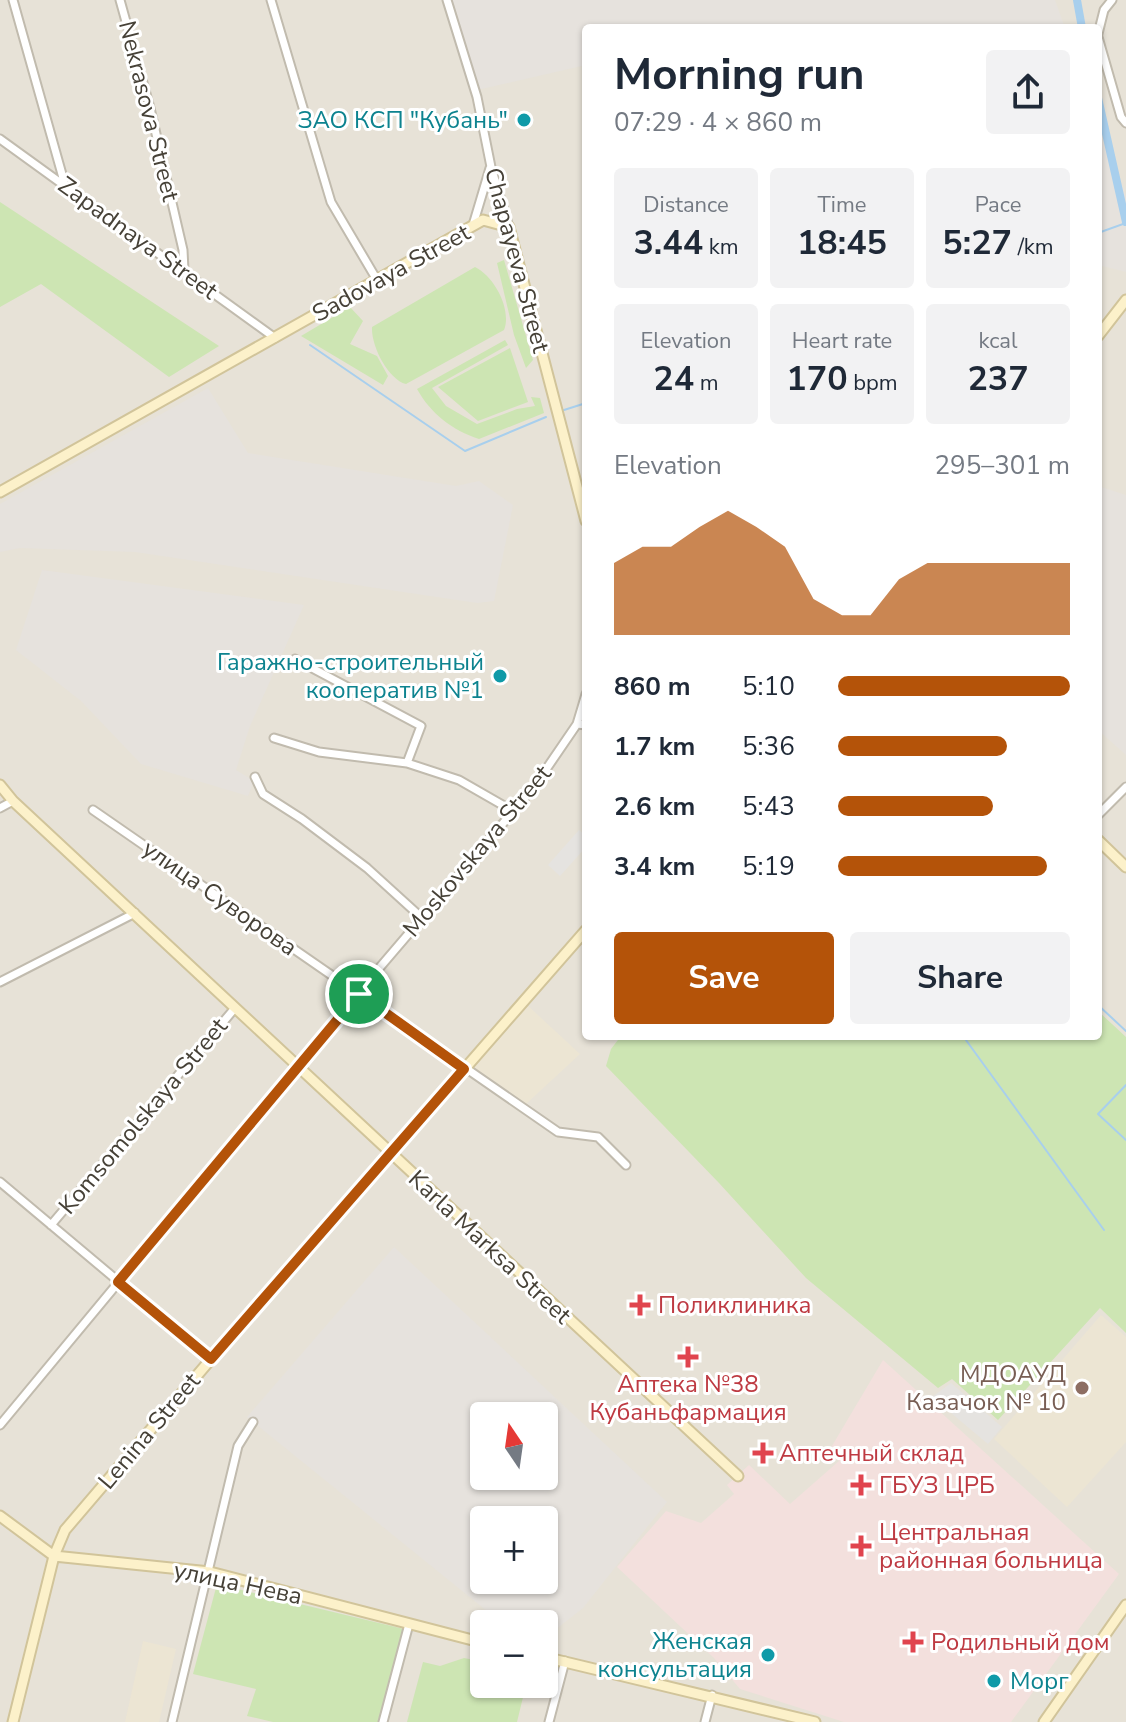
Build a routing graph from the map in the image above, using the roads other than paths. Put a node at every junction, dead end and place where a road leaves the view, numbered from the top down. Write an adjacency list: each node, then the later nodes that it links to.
1 (13, 0): 11 (street)
2 (120, 0): 14 (street, Nekrasova Street)
3 (271, 0): 15 (street)
4 (447, 0): 10 (street, Chapayeva Street)
5 (1112, 0): 6 (street)
6 (1101, 24)
7 (1102, 50): 8 (street)
8 (1126, 123)
9 (0, 139): 11 (street, Zapadnaya Street)
10 (491, 167): 12 (street); 13 (street, Chapayeva Street)
11 (65, 185): 14 (street, Zapadnaya Street)
12 (472, 227): 13 (main road, Sadovaya Street); 15 (main road, Sadovaya Street)
13 (509, 227): 20 (main road, Chapayeva Street)
14 (184, 270): 18 (street, Zapadnaya Street)
15 (377, 280): 18 (main road, Sadovaya Street)
16 (1126, 300): 17 (main road)
17 (1102, 331)
18 (275, 338): 19 (main road, Sadovaya Street)
19 (0, 492)
20 (582, 506)
21 (295, 659): 24 (street)
22 (582, 724): 31 (street, Moskovskaya Street)
23 (274, 738): 24 (street)
24 (407, 763): 31 (street)
25 (255, 777): 36 (street)
26 (0, 785): 28 (main road, Karla Marksa Street)
27 (1126, 787): 32 (street)
28 (13, 801): 29 (street); 35 (main road, Karla Marksa Street)
29 (0, 808)
30 (93, 810): 39 (street, улица Суворова)
31 (513, 811): 36 (street, Moskovskaya Street)
32 (1102, 811)
33 (1102, 844): 34 (main road)
34 (1126, 867)
35 (135, 913): 38 (street); 40 (main road, Karla Marksa Street)
36 (422, 918): 39 (street, Moskovskaya Street)
37 (582, 935): 42 (main road, Lenina Street)
38 (0, 982)
39 (359, 994): 41 (street, Moskovskaya Street); 42 (street, улица Суворова)
40 (235, 1008): 41 (main road, Karla Marksa Street); 46 (street, Komsomolskaya Street)
41 (300, 1066): 43 (main road, Karla Marksa Street); 47 (street, Moskovskaya Street)
42 (464, 1069): 43 (main road, Lenina Street); 44 (street, улица Суворова)
43 (392, 1153): 48 (main road, Lenina Street); 51 (main road, Karla Marksa Street)
44 (626, 1165)
45 (0, 1182): 46 (street)
46 (51, 1225): 47 (street)
47 (118, 1282): 48 (street); 50 (street, Moskovskaya Street)
48 (211, 1359): 53 (main road, Lenina Street)
49 (253, 1422): 54 (street)
50 (0, 1425)
51 (738, 1476)
52 (0, 1516): 53 (main road)
53 (54, 1556): 54 (main road, улица Нева); 61 (main road, Lenina Street)
54 (210, 1572): 56 (main road, улица Нева); 62 (street)
55 (1126, 1605): 67 (main road)
56 (409, 1624): 57 (main road, улица Нева); 63 (street)
57 (470, 1639)
58 (558, 1660): 59 (main road)
59 (565, 1661): 60 (main road); 64 (street)
60 (712, 1695): 65 (street); 66 (main road)
61 (13, 1722)
62 (172, 1722)
63 (383, 1722)
64 (549, 1722)
65 (705, 1722)
66 (815, 1722)
67 (1044, 1722)

